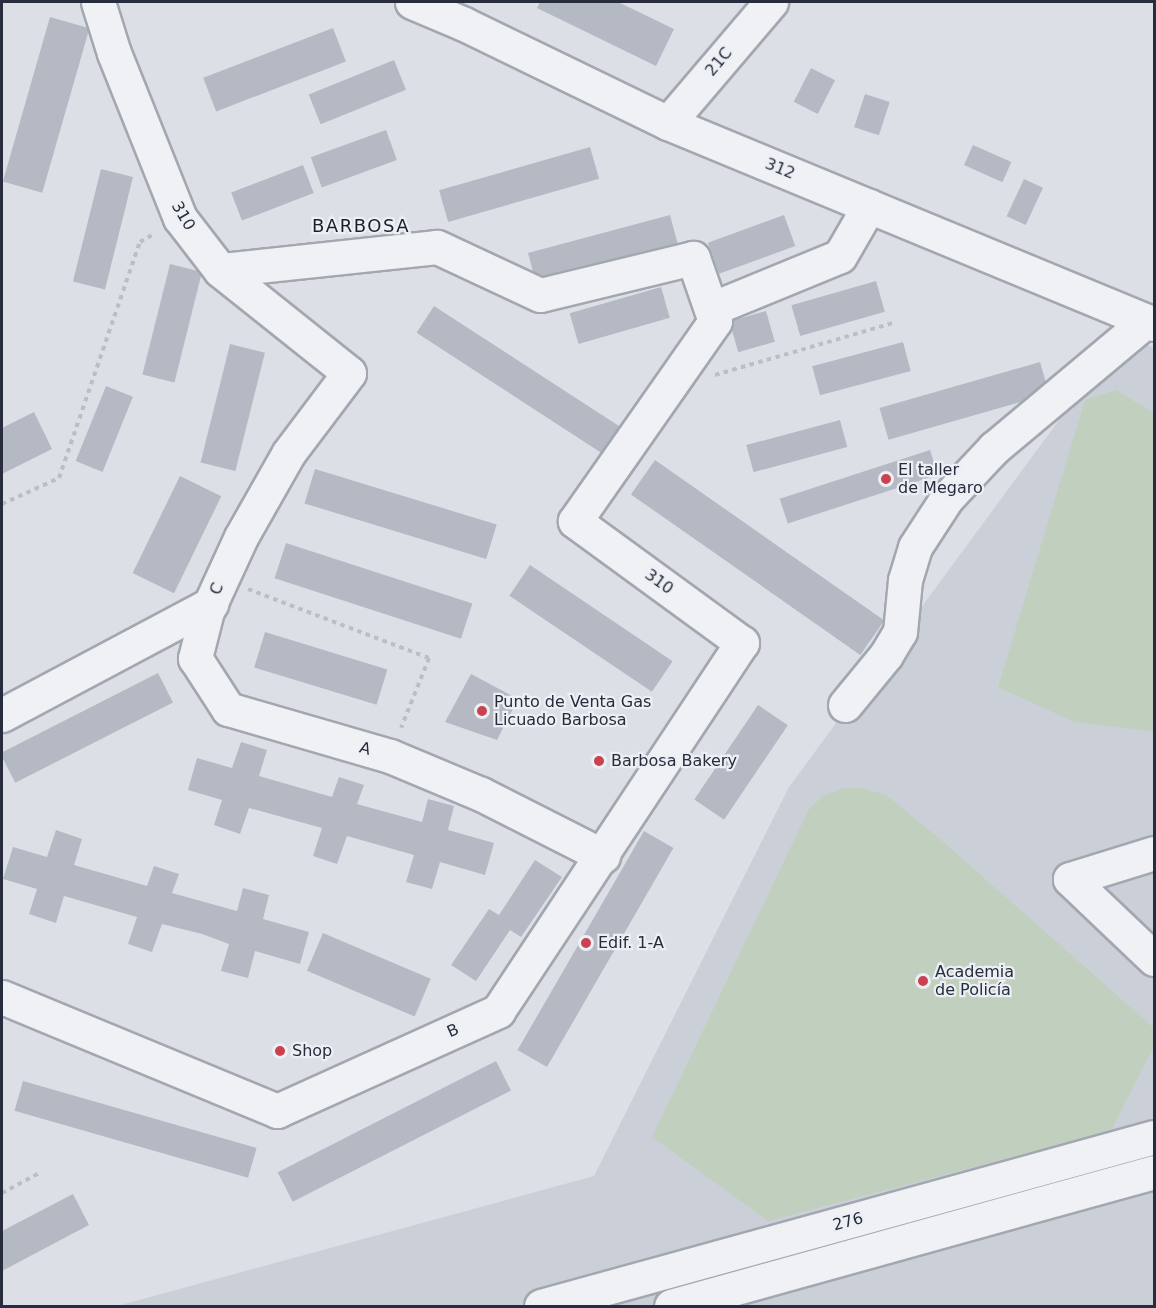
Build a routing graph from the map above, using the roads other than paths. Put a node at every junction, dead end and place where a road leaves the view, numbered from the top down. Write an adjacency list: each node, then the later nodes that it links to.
1 (98, 2): 7 (street, 310)
2 (412, 2): 4 (street, 312)
3 (771, 2): 5 (street, 21C)
4 (471, 13): 5 (street, 312)
5 (668, 123): 6 (street, 312)
6 (869, 206): 8 (street); 9 (street, 312)
7 (220, 270): 8 (street); 10 (street, 310)
8 (711, 309): 12 (street, 310)
9 (1150, 322): 13 (street)
10 (349, 373): 11 (street, C)
11 (216, 591): 14 (street, C); 16 (street, A)
12 (742, 644): 16 (street, B)
13 (845, 705)
14 (2, 715)
15 (1155, 853): 17 (street)
16 (603, 856): 18 (street, B)
17 (1155, 959)
18 (2, 997)
19 (1155, 1137): 21 (street, 276)
20 (1155, 1172): 22 (street, 276)
21 (541, 1306)
22 (671, 1306)

